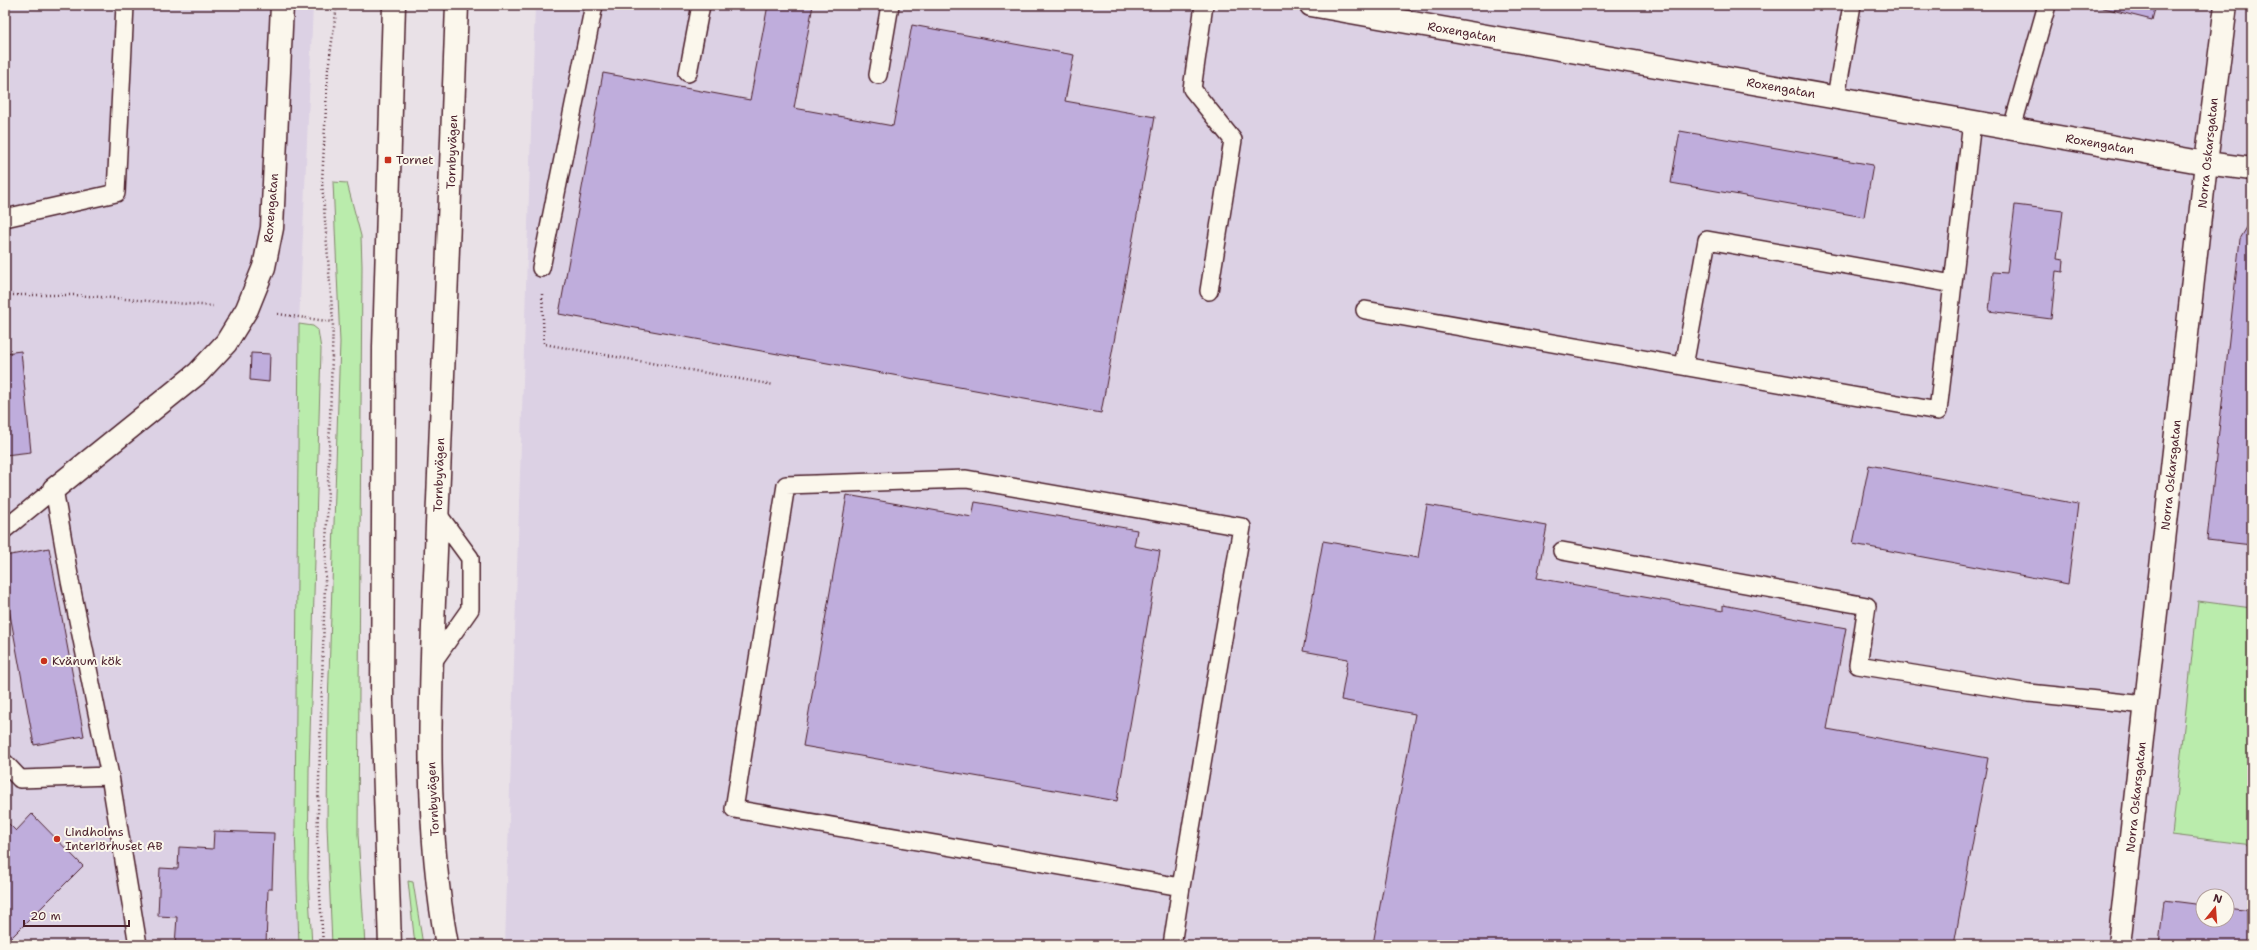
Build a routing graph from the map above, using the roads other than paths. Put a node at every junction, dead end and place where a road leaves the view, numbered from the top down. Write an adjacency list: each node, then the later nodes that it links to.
1 (125, 5): 20 (lane)
2 (282, 5): 26 (street, Roxengatan)
3 (394, 5): 35 (street)
4 (457, 5): 27 (street, Tornbyvägen)
5 (594, 5): 21 (lane)
6 (701, 5): 13 (lane)
7 (890, 5): 14 (lane)
8 (1204, 5): 23 (lane)
9 (1311, 5): 15 (street, Roxengatan)
10 (1852, 5): 15 (lane)
11 (2047, 5): 17 (lane)
12 (2226, 5): 18 (street, Norra Oskarsgatan)
13 (688, 74)
14 (878, 75)
15 (1836, 97): 16 (street, Roxengatan)
16 (1972, 122): 17 (street, Roxengatan); 22 (lane)
17 (2012, 128): 18 (street, Roxengatan)
18 (2206, 163): 19 (street, Roxengatan); 31 (street, Norra Oskarsgatan)
19 (2252, 168)
20 (5, 218)
21 (541, 268)
22 (1953, 284): 25 (lane); 25 (lane)
23 (1209, 291)
24 (1365, 310): 25 (lane)
25 (1684, 366)
26 (54, 489): 28 (lane); 33 (lane)
27 (437, 513): 30 (street, Tornbyvägen); 30 (lane)
28 (5, 529)
29 (1562, 551): 31 (lane)
30 (432, 663): 39 (street, Tornbyvägen)
31 (2146, 705): 41 (street, Norra Oskarsgatan)
32 (5, 763): 33 (lane)
33 (110, 776): 36 (lane)
34 (1181, 887): 34 (lane); 40 (lane)
35 (389, 918): 37 (street); 38 (street)
36 (138, 945)
37 (390, 945)
38 (395, 945)
39 (447, 945)
40 (1172, 945)
41 (2119, 945)

